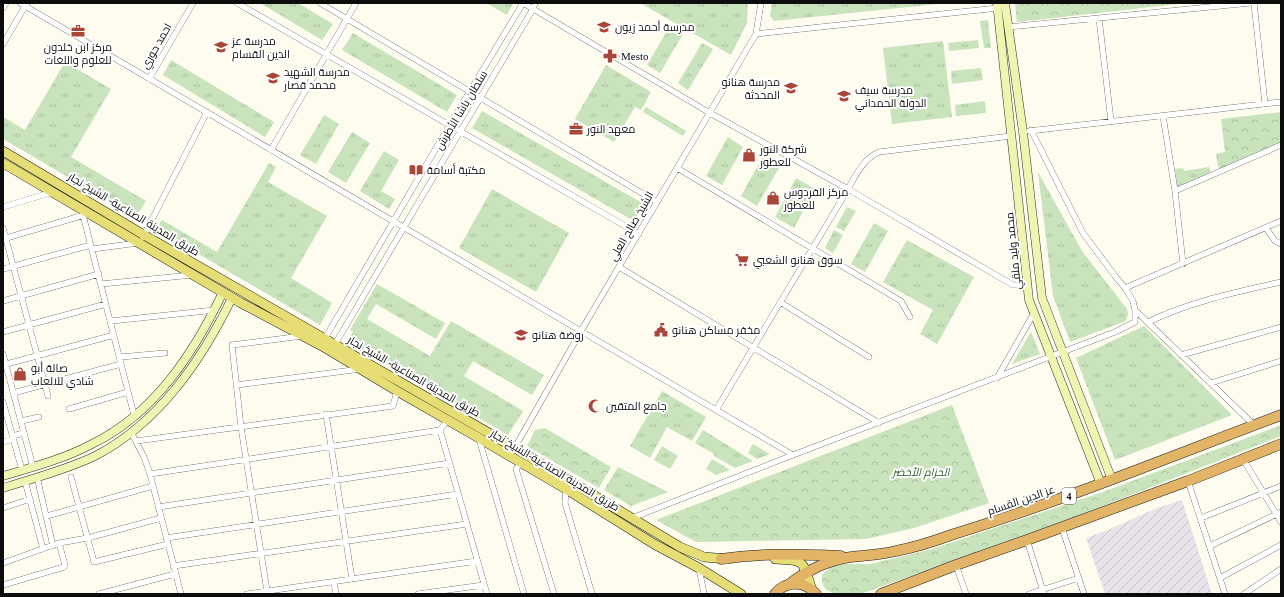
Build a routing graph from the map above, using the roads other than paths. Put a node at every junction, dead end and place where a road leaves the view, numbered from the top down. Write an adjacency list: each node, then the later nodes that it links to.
1 (6, 3): 14 (street)
2 (193, 3): 21 (street, احمد حوري)
3 (237, 3): 20 (street)
4 (320, 3): 16 (street)
5 (356, 3): 16 (street)
6 (523, 3): 13 (street); 22 (street, سلطان باشا الأطرش)
7 (761, 3): 18 (street, الشيخ صالح العلي)
8 (1005, 3): 17 (street, محمد وليد ملقي)
9 (1250, 3): 15 (street)
10 (1254, 3): 25 (street)
11 (24, 4): 19 (street); 21 (street)
12 (997, 5): 18 (street); 34 (street, محمد وليد ملقي)
13 (534, 6): 23 (street, سلطان باشا الأطرش); 27 (street)
14 (3, 8)
15 (1099, 18): 17 (street); 29 (street)
16 (347, 19): 20 (street); 22 (street)
17 (1008, 27): 33 (street, محمد وليد ملقي)
18 (756, 34): 27 (street, الشيخ صالح العلي)
19 (3, 44)
20 (327, 56): 30 (street); 37 (street)
21 (149, 79): 26 (street)
22 (469, 92): 23 (street); 30 (street, سلطان باشا الأطرش)
23 (480, 98): 32 (street, سلطان باشا الأطرش); 43 (street)
24 (1281, 102): 25 (street)
25 (1265, 104): 28 (street)
26 (207, 112): 37 (street); 53 (street)
27 (710, 113): 39 (street, الشيخ صالح العلي); 40 (street)
28 (1164, 116): 29 (street); 41 (street)
29 (1111, 121): 31 (street)
30 (449, 126): 32 (street); 46 (street, سلطان باشا الأطرش)
31 (1031, 130): 33 (street); 66 (street)
32 (460, 132): 49 (street, سلطان باشا الأطرش); 51 (street)
33 (1023, 132): 88 (street, محمد وليد ملقي)
34 (1011, 136): 40 (street); 65 (street, محمد وليد ملقي)
35 (1281, 145): 41 (street)
36 (3, 150): 53 (main road, طريق المدينة الصناعية- الشيخ نجار)
37 (271, 150): 46 (street)
38 (3, 163): 42 (main road)
39 (677, 168): 43 (street, الشيخ صالح العلي); 56 (street)
40 (848, 189): 56 (street); 65 (street)
41 (1175, 191): 57 (street)
42 (53, 192): 44 (street); 45 (main road)
43 (657, 202): 51 (street, الشيخ صالح العلي)
44 (3, 207)
45 (83, 213): 52 (street); 53 (main road); 55 (street)
46 (393, 221): 49 (street); 85 (street, سلطان باشا الأطرش)
47 (1281, 222): 50 (street)
48 (3, 228): 52 (street)
49 (404, 228): 81 (street); 86 (street, سلطان باشا الأطرش)
50 (1266, 228): 54 (street); 57 (street)
51 (638, 234): 59 (street, الشيخ صالح العلي)
52 (4, 239): 58 (street)
53 (141, 239): 55 (street); 62 (main road); 85 (main road, طريق المدينة الصناعية- الشيخ نجار)
54 (1281, 244)
55 (92, 247): 58 (street); 61 (street)
56 (813, 248): 71 (street); 76 (street)
57 (1183, 264): 66 (street)
58 (13, 266): 60 (street); 68 (street)
59 (619, 267): 81 (street, الشيخ صالح العلي); 87 (street)
60 (3, 269)
61 (99, 274): 64 (street); 68 (street)
62 (193, 274): 64 (street); 67 (main road)
63 (1281, 282): 78 (street)
64 (101, 284): 72 (street)
65 (1028, 284): 75 (street, محمد وليد ملقي)
66 (1125, 288): 74 (street)
67 (223, 292): 69 (main road); 73 (street)
68 (21, 296): 70 (street); 79 (street)
69 (232, 298): 84 (main road); 101 (street)
70 (3, 301)
71 (780, 302): 87 (street); 95 (street)
72 (106, 304): 77 (street); 79 (street)
73 (215, 310): 77 (street); 98 (street)
74 (1135, 310): 78 (street); 88 (street)
75 (1034, 313): 93 (street, محمد وليد ملقي); 102 (street)
76 (910, 317)
77 (111, 320): 83 (street)
78 (1148, 322): 91 (street)
79 (29, 325): 82 (street); 92 (street)
80 (1281, 326): 91 (street)
81 (581, 331): 112 (street); 132 (street, الشيخ صالح العلي)
82 (3, 332)
83 (114, 335): 92 (street); 94 (street)
84 (303, 336): 85 (main road); 105 (street)
85 (323, 342): 86 (main road, طريق المدينة الصناعية- الشيخ نجار)
86 (333, 348): 100 (main road, طريق المدينة الصناعية-الشيخ نجار); 132 (main road, طريق المدينة الصناعية- الشيخ نجار)
87 (753, 348): 112 (street); 120 (street)
88 (1062, 352): 93 (street); 146 (street, محمد وليد ملقي)
89 (164, 353): 94 (street)
90 (3, 354): 99 (street)
91 (1181, 355): 103 (street)
92 (37, 356): 99 (street); 104 (street)
93 (1052, 356): 102 (street); 149 (street, محمد وليد ملقي)
94 (120, 357): 97 (street)
95 (869, 357)
96 (1281, 362): 103 (street)
97 (121, 364): 104 (street); 107 (street)
98 (182, 364): 101 (street); 116 (street)
99 (4, 365): 108 (street)
100 (361, 369): 105 (street); 106 (main road, طريق المدينة الصناعية-الشيخ نجار)
101 (190, 370): 124 (street)
102 (997, 378): 120 (street)
103 (1211, 383): 121 (street)
104 (45, 384): 108 (street); 109 (street)
105 (236, 386): 122 (street)
106 (398, 391): 114 (street); 118 (main road, طريق المدينة الصناعية-الشيخ نجار)
107 (128, 392): 111 (street); 116 (street)
108 (13, 393): 119 (street)
109 (48, 396)
110 (3, 402): 113 (street)
111 (68, 409)
112 (716, 410): 133 (street)
113 (4, 411): 126 (street)
114 (326, 414): 122 (street); 131 (street)
115 (1281, 415): 121 (highway, عز الدين القسام / 4)
116 (134, 416): 139 (street)
117 (39, 417): 119 (street)
118 (448, 420): 123 (street); 127 (main road, طريق المدينة الصناعية-الشيخ نجار)
119 (21, 421): 125 (street)
120 (879, 423): 133 (street)
121 (1254, 425): 146 (highway, عز الدين القسام / 4)
122 (241, 427): 128 (street); 135 (street)
123 (440, 430): 131 (street); 137 (street)
124 (131, 432): 128 (street); 143 (street)
125 (24, 433): 126 (street); 139 (street)
126 (13, 437): 129 (street); 140 (street)
127 (479, 438): 134 (main road, طريق المدينة الصناعية-الشيخ نجار); 207 (street)
128 (136, 441): 141 (street)
129 (3, 442)
130 (1281, 444): 136 (highway)
131 (331, 446): 135 (street); 145 (street)
132 (515, 448): 134 (street, الشيخ صالح العلي); 165 (main road, طريق المدينة الصناعية- الشيخ نجار)
133 (793, 455): 165 (street)
134 (510, 456): 138 (main road, طريق المدينة الصناعية-الشيخ نجار)
135 (246, 459): 141 (street); 154 (street)
136 (1243, 459): 148 (highway); 155 (street)
137 (450, 463): 145 (street); 156 (street)
138 (521, 463): 153 (main road, طريق المدينة الصناعية-الشيخ نجار); 208 (street)
139 (33, 467): 140 (street)
140 (22, 470): 142 (street); 147 (street)
141 (150, 474): 150 (street)
142 (3, 476)
143 (37, 477): 147 (street); 163 (street)
144 (71, 477): 158 (street)
145 (337, 480): 154 (street); 161 (street)
146 (1112, 480): 149 (highway, عز الدين القسام / 4)
147 (25, 481): 152 (street); 157 (street)
148 (1188, 482): 166 (street); 170 (highway)
149 (1101, 484): 180 (highway, عز الدين القسام / 4)
150 (153, 486): 158 (street); 159 (street)
151 (1281, 486): 155 (street)
152 (3, 488)
153 (566, 489): 186 (main road, طريق المدينة الصناعية-الشيخ نجار); 209 (street)
154 (251, 493): 159 (street); 168 (street)
155 (1263, 493): 162 (street); 166 (street)
156 (458, 494): 161 (street); 169 (street)
157 (30, 499): 160 (street); 178 (street)
158 (79, 507): 163 (street); 171 (street)
159 (158, 507): 164 (street)
160 (3, 508)
161 (342, 512): 168 (street); 174 (street)
162 (1279, 513): 167 (street); 177 (street)
163 (47, 516): 175 (street)
164 (161, 518): 171 (street); 173 (street)
165 (632, 518): 181 (main road, طريق المدينة الصناعية- الشيخ نجار)
166 (1201, 518): 177 (street)
167 (1281, 522)
168 (256, 524): 173 (street); 179 (street)
169 (467, 524): 174 (street); 182 (street)
170 (1062, 528): 172 (highway); 190 (street)
171 (88, 538): 173 (street); 175 (street)
172 (1027, 540): 184 (highway); 200 (street)
173 (167, 541): 185 (street)
174 (346, 541): 179 (street); 192 (street)
175 (56, 544): 178 (street); 194 (street)
176 (1281, 545): 191 (street)
177 (1210, 546): 191 (street)
178 (43, 549): 183 (street)
179 (261, 554): 185 (street); 197 (street)
180 (851, 557): 181 (highway); 188 (highway, عز الدين القسام)
181 (721, 559): 188 (main road, طريق المدينة الصناعية- الشيخ نجار)
182 (478, 562): 192 (street); 195 (street)
183 (3, 563)
184 (956, 565): 199 (highway); 214 (street)
185 (174, 566): 189 (street)
186 (699, 568): 210 (street); 211 (main road, طريق المدينة الصناعية-الشيخ نجار)
187 (1281, 569): 218 (street)
188 (806, 572): 196 (highway, عز الدين القسام); 198 (main road)
189 (176, 574): 201 (street); 202 (street)
190 (1079, 578): 200 (street); 216 (street)
191 (1220, 578): 217 (street)
192 (352, 579): 193 (street)
193 (334, 582): 197 (street); 204 (street)
194 (3, 585)
195 (484, 585): 205 (street); 206 (street)
196 (788, 585): 198 (highway); 212 (highway, عز الدين القسام)
197 (267, 591): 203 (street)
198 (814, 592)
199 (892, 592): 213 (highway)
200 (1044, 592): 215 (street)
201 (99, 594)
202 (181, 594)
203 (247, 594)
204 (336, 594)
205 (418, 594)
206 (487, 594)
207 (524, 594)
208 (554, 594)
209 (592, 594)
210 (704, 594)
211 (741, 594)
212 (775, 594)
213 (881, 594)
214 (966, 594)
215 (1029, 594)
216 (1084, 594)
217 (1225, 594)
218 (1244, 594)

